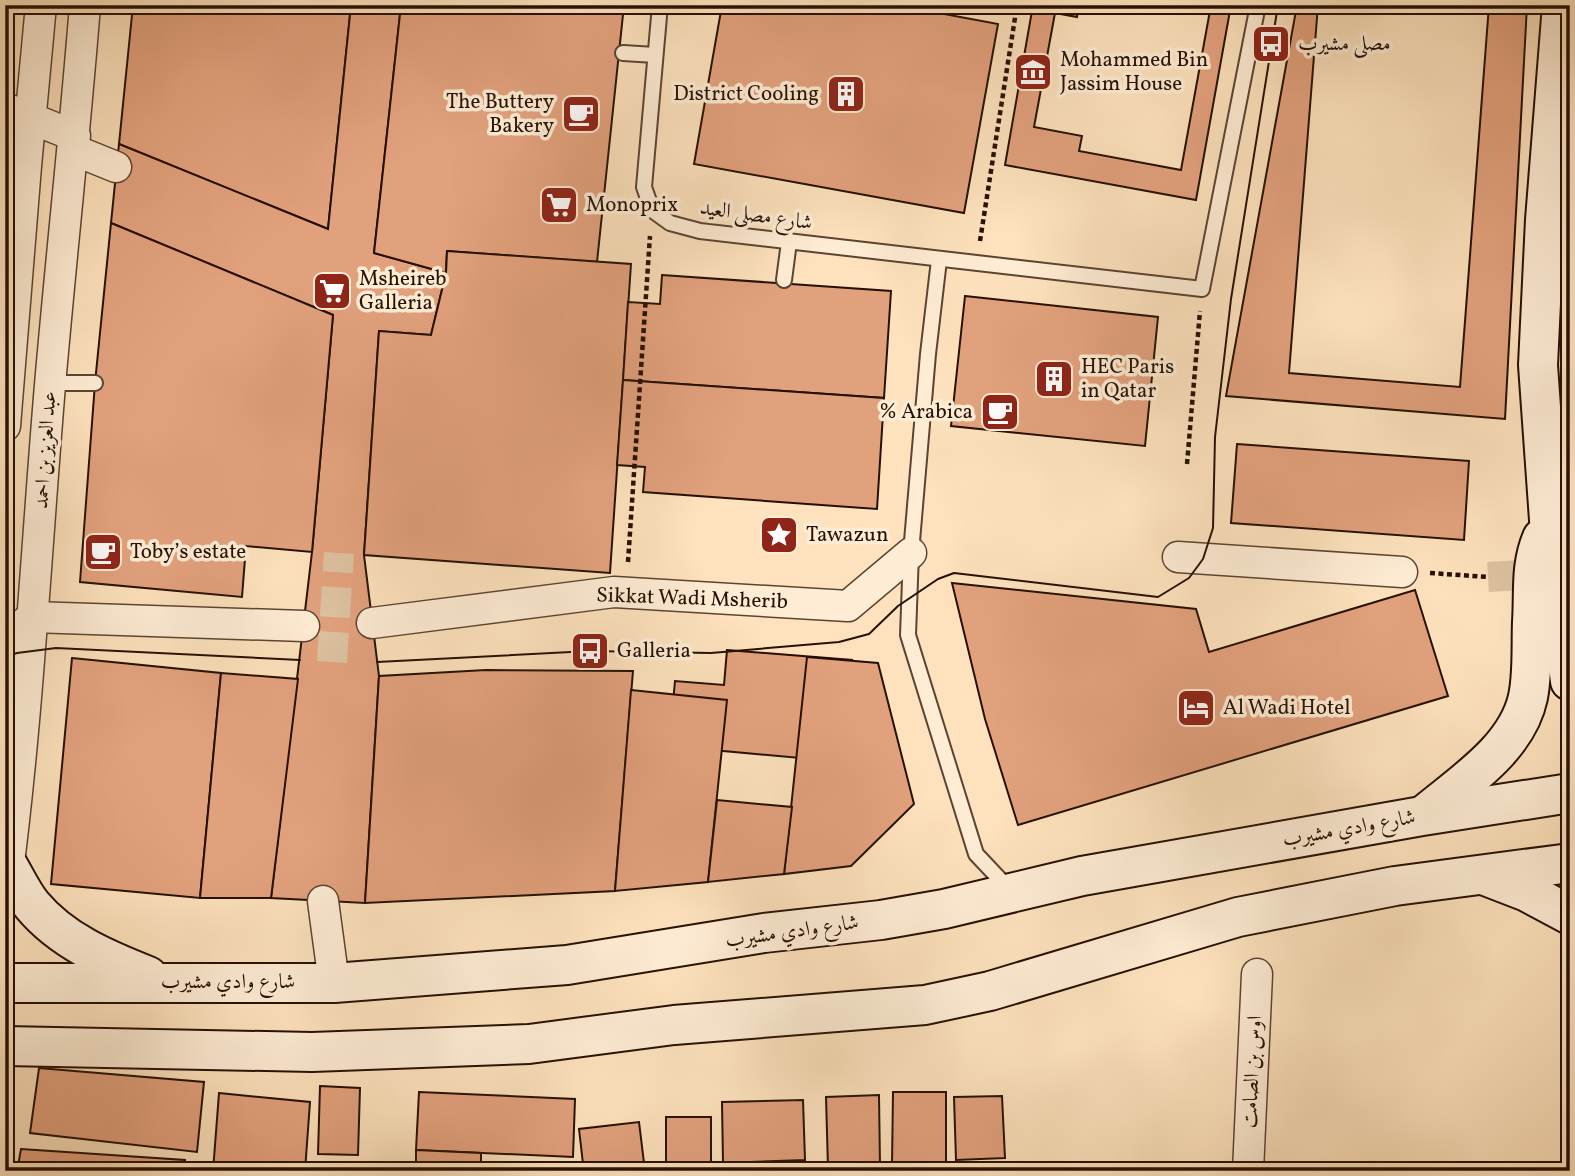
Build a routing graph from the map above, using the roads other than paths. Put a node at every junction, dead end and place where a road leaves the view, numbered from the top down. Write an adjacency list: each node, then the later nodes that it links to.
1 (41, 5): 8 (street, عبد العزيز بن احمد)
2 (85, 5): 9 (street, عبد العزيز بن احمد)
3 (660, 5): 7 (lane)
4 (1258, 5): 14 (lane, شارع مصلى العيد)
5 (1562, 5): 19 (street)
6 (623, 53): 7 (lane)
7 (655, 55): 13 (lane, شارع مصلى العيد)
8 (18, 113): 9 (street); 10 (street, عبد العزيز بن احمد)
9 (74, 143): 11 (street); 12 (street, عبد العزيز بن احمد)
10 (15, 162): 12 (street); 18 (street, عبد العزيز بن احمد)
11 (116, 167)
12 (71, 185): 16 (street, عبد العزيز بن احمد)
13 (789, 242): 14 (lane, شارع مصلى العيد); 15 (lane)
14 (939, 260): 20 (lane)
15 (785, 280)
16 (51, 383): 17 (lane); 23 (street, عبد العزيز بن احمد)
17 (95, 383)
18 (5, 426)
19 (1549, 520): 27 (street); 29 (street)
20 (911, 553): 24 (street, Sikkat Wadi Msherib); 33 (lane)
21 (1178, 557): 22 (street)
22 (1402, 572)
23 (32, 618): 25 (street); 26 (street); 32 (street, عبد العزيز بن احمد)
24 (372, 623)
25 (304, 626)
26 (5, 639)
27 (1570, 681)
28 (1570, 793): 29 (street, شارع وادي مشيرب)
29 (1422, 816): 33 (street, شارع وادي مشيرب)
30 (1570, 863): 31 (street)
31 (1481, 874): 35 (street); 40 (street)
32 (7, 880): 37 (street)
33 (1012, 892): 39 (street, شارع وادي مشيرب)
34 (323, 901): 39 (street)
35 (1570, 915)
36 (1258, 974): 41 (street, اوس بن الصامت)
37 (163, 982): 38 (street, شارع وادي مشيرب); 39 (street, شارع وادي مشيرب)
38 (5, 983)
39 (334, 983)
40 (5, 1046)
41 (1248, 1171)

